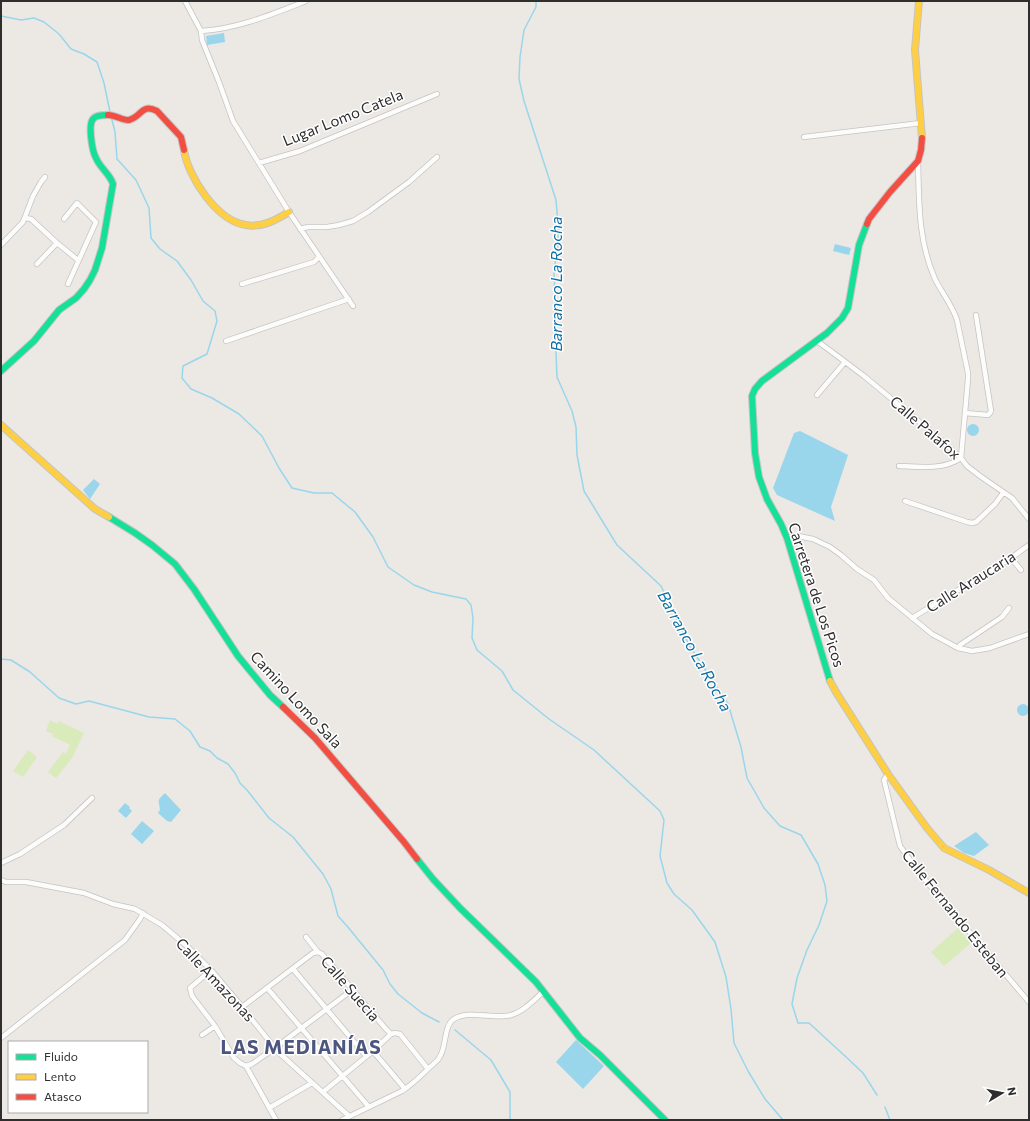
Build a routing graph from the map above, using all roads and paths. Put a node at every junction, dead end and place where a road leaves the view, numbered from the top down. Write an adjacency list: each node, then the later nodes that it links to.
1 (185, 1): 4 (street)
2 (306, 1): 4 (street)
3 (919, 1): 6 (street)
4 (201, 31): 10 (street)
5 (437, 94): 10 (street, Lugar Lomo Catela)
6 (921, 123): 7 (street); 9 (street)
7 (804, 137)
8 (437, 157): 15 (street)
9 (918, 161): 27 (street, Carretera de Los Picos); 31 (street)
10 (259, 163): 12 (street)
11 (44, 177): 13 (street)
12 (289, 212): 15 (street); 29 (street)
13 (25, 218): 16 (street); 17 (street)
14 (64, 219): 19 (street)
15 (300, 229): 18 (street)
16 (57, 243): 19 (street); 20 (street)
17 (1, 245)
18 (319, 257): 22 (street); 23 (street)
19 (78, 260): 21 (street)
20 (38, 264)
21 (68, 284)
22 (242, 284)
23 (349, 299): 24 (street); 26 (street)
24 (353, 306)
25 (976, 315): 31 (street)
26 (226, 341)
27 (817, 341): 28 (street, Calle Palafox); 38 (street, Carretera de Los Picos)
28 (845, 362): 30 (street); 33 (street, Calle Palafox)
29 (1, 371)
30 (817, 395)
31 (965, 413): 33 (street)
32 (1, 425): 59 (street, Camino Lomo Sala)
33 (961, 458): 34 (street); 35 (street, Calle Palafox)
34 (900, 466)
35 (1004, 493): 36 (street); 37 (street, Calle Palafox)
36 (905, 500)
37 (1029, 519)
38 (787, 538): 43 (street); 46 (street, Carretera de Los Picos)
39 (1029, 545): 40 (street, Calle Araucaria)
40 (1011, 558): 41 (street); 43 (street, Calle Araucaria)
41 (1020, 570)
42 (1009, 608): 45 (street)
43 (912, 618): 45 (street)
44 (1029, 634): 45 (street)
45 (958, 648)
46 (888, 774): 51 (street, Carretera de Los Picos); 60 (street, Calle Fernando Esteban)
47 (92, 798): 48 (street)
48 (1, 863)
49 (4, 881): 50 (street); 52 (street, Calle Amazonas)
50 (1, 884)
51 (1029, 894)
52 (143, 913): 56 (street, Calle Amazonas); 67 (street)
53 (306, 937): 54 (street, Calle Suecia)
54 (318, 952): 55 (street); 58 (street, Calle Suecia)
55 (293, 969): 57 (street); 62 (street)
56 (211, 970): 61 (street, Calle Amazonas); 63 (street)
57 (268, 989): 61 (street); 64 (street)
58 (352, 990): 62 (street); 65 (street, Calle Suecia)
59 (543, 992): 72 (street); 82 (street, Camino Lomo Sala)
60 (1029, 1002)
61 (242, 1008): 68 (street, Calle Amazonas)
62 (327, 1009): 64 (street); 70 (street)
63 (215, 1026): 66 (street); 71 (street)
64 (301, 1028): 68 (street); 73 (street)
65 (391, 1034): 69 (street); 72 (street, Calle Suecia)
66 (202, 1035)
67 (1, 1038)
68 (276, 1048): 71 (street); 74 (street, Calle Amazonas)
69 (373, 1051): 70 (street); 75 (street)
70 (366, 1056): 73 (street)
71 (246, 1066): 78 (street)
72 (428, 1069): 75 (street)
73 (342, 1076): 76 (street); 77 (street)
74 (312, 1082): 76 (street, Calle Amazonas); 78 (street)
75 (405, 1089): 77 (street)
76 (323, 1092): 79 (street, Calle Amazonas)
77 (369, 1107): 79 (street)
78 (269, 1108): 80 (street)
79 (349, 1116): 81 (street)
80 (276, 1120)
81 (342, 1120)
82 (665, 1120)

